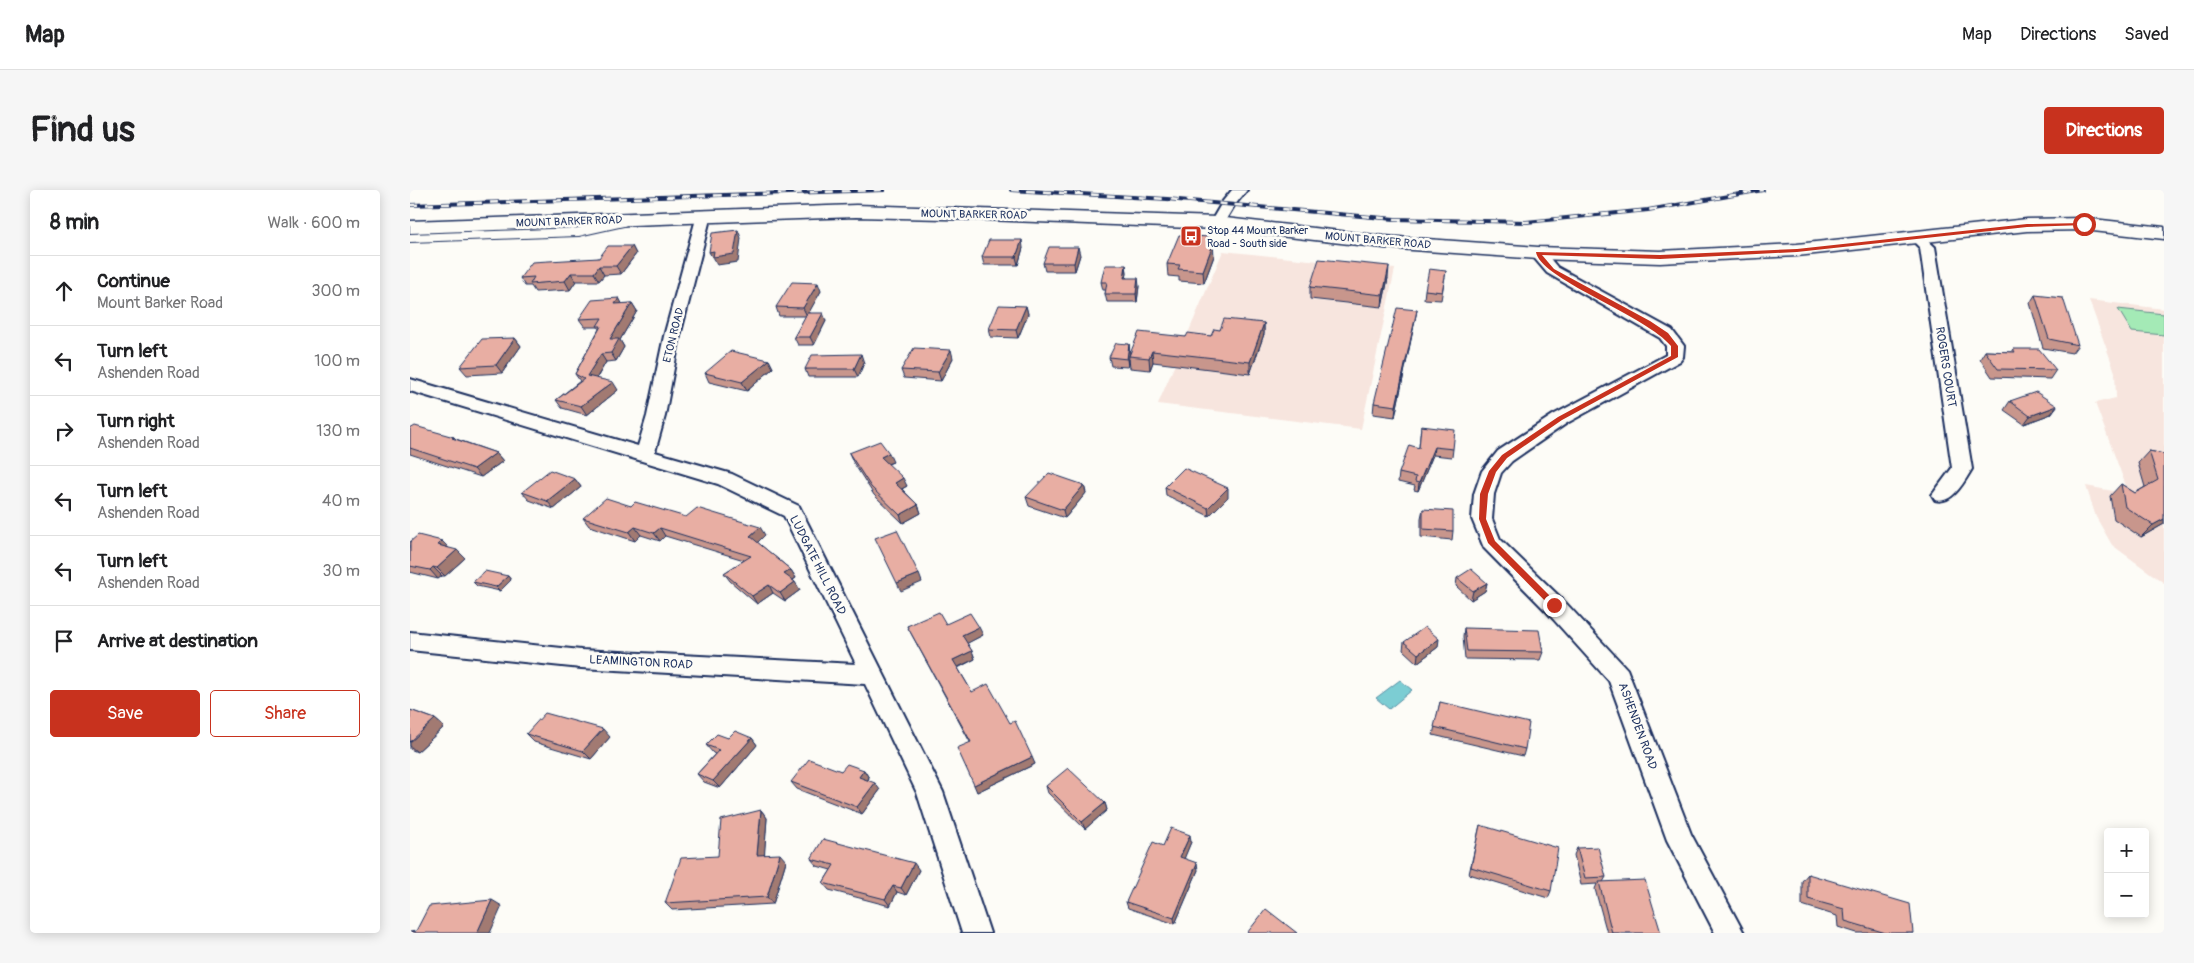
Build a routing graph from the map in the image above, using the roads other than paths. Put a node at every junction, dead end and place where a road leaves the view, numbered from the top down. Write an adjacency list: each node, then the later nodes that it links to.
1 (1240, 190): 4 (street)
2 (704, 215): 3 (main road, MOUNT BARKER ROAD); 4 (main road, MOUNT BARKER ROAD); 11 (street, ETON ROAD)
3 (637, 218): 5 (main road, MOUNT BARKER ROAD); 7 (lane)
4 (1217, 223): 9 (main road, MOUNT BARKER ROAD)
5 (410, 227)
6 (2164, 233): 8 (main road, MOUNT BARKER ROAD)
7 (410, 238)
8 (1917, 238): 9 (main road, MOUNT BARKER ROAD); 12 (street, ROGERS COURT)
9 (1538, 253): 16 (street, ASHENDEN ROAD)
10 (410, 385): 11 (street, LUDGATE HILL ROAD)
11 (645, 455): 14 (street, LUDGATE HILL ROAD)
12 (1942, 495)
13 (410, 641): 14 (street, LEAMINGTON ROAD)
14 (872, 675): 15 (street, LUDGATE HILL ROAD)
15 (976, 933)
16 (1730, 933)

